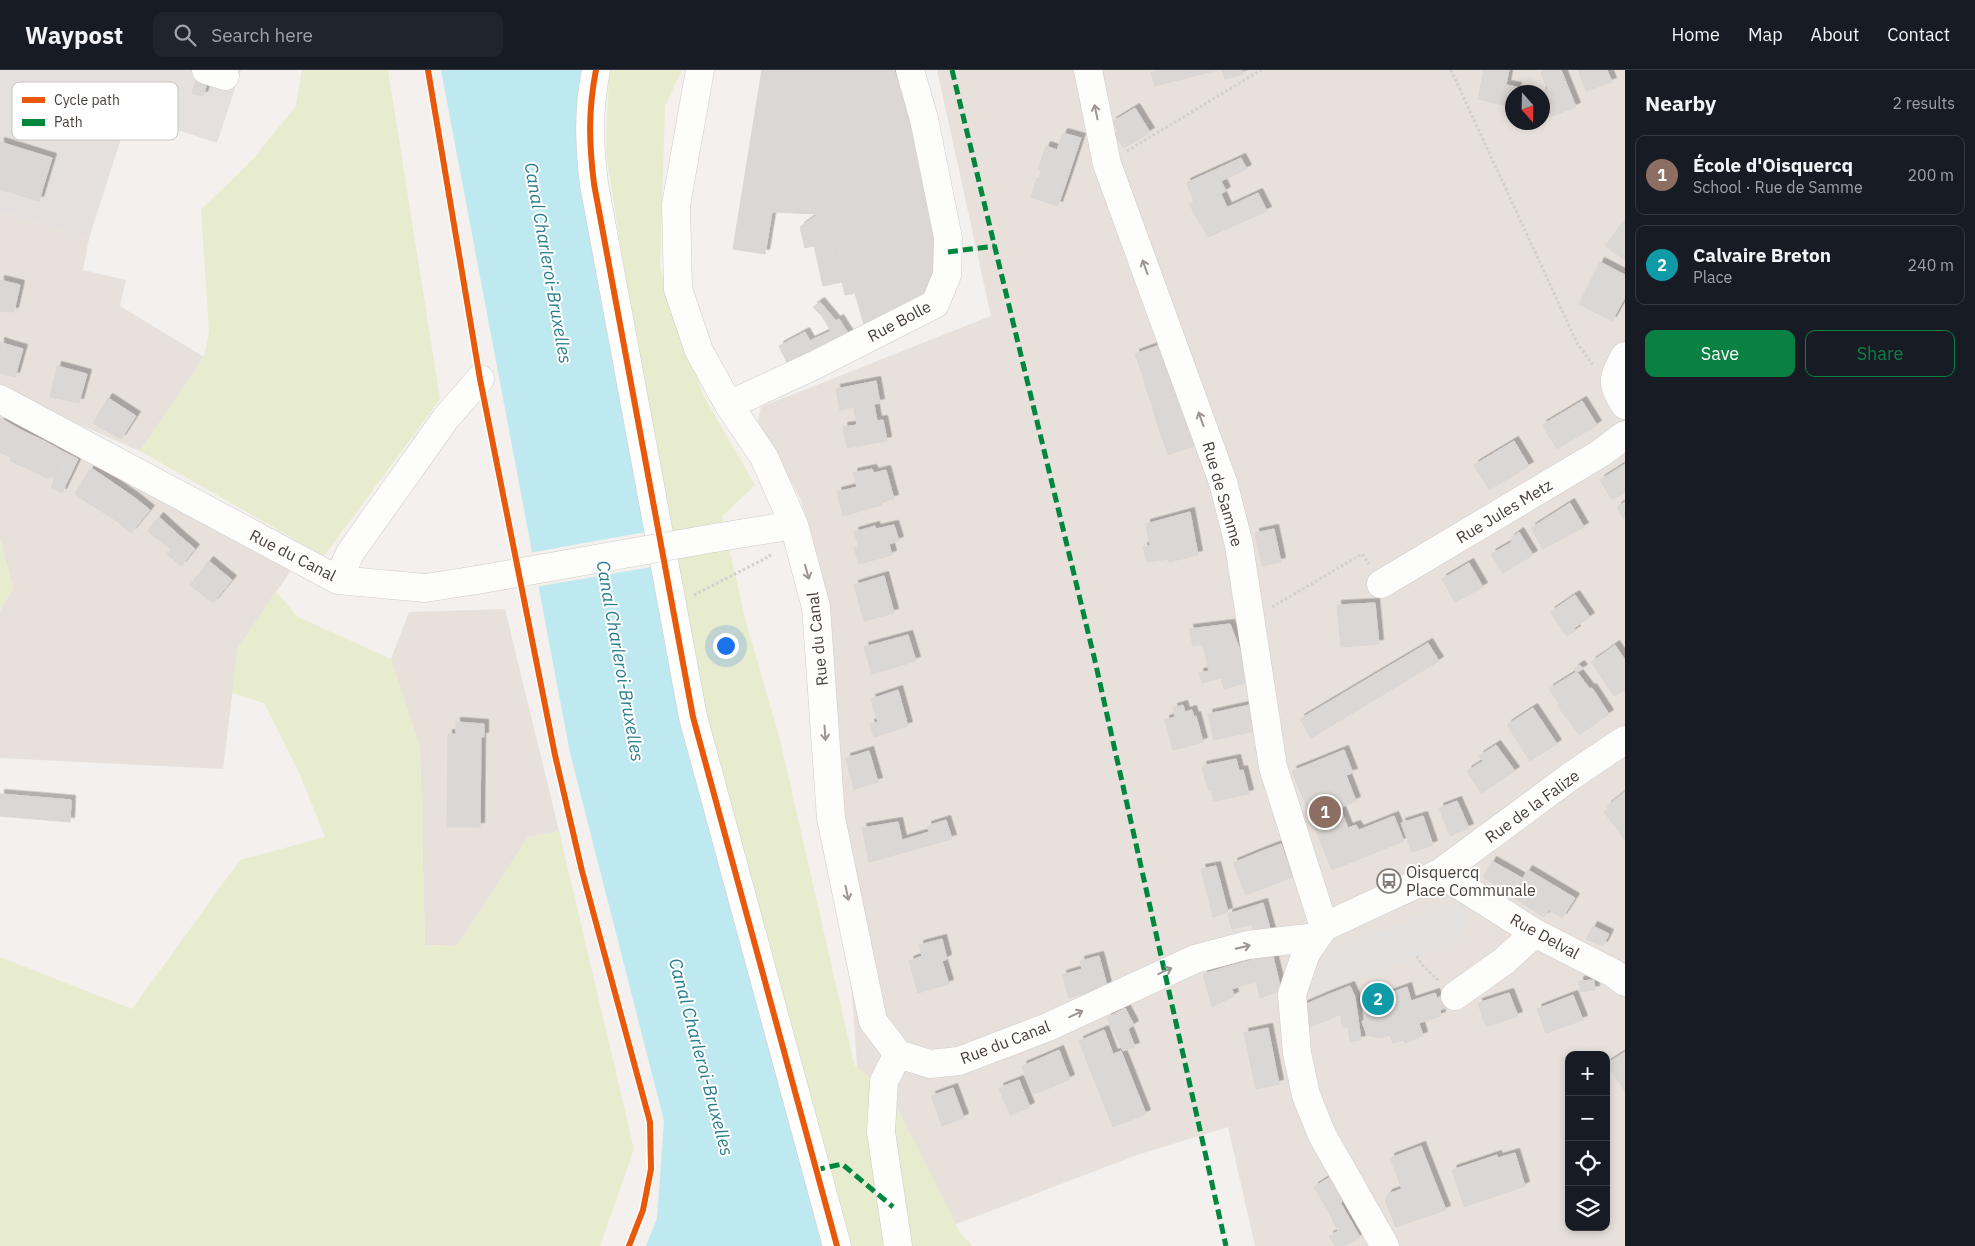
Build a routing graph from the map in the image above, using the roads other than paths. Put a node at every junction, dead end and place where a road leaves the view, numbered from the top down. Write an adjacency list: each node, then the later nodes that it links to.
1 (596, 70): 21 (street)
2 (700, 70): 9 (street)
3 (910, 70): 9 (street, Rue Bolle)
4 (1088, 70): 16 (street, Rue de Samme, one-way to 4)
5 (1625, 356): 7 (street)
6 (480, 379): 12 (street)
7 (1619, 395)
8 (0, 399): 12 (street, Rue du Canal)
9 (729, 404): 11 (street)
10 (1625, 435): 13 (street, Rue Jules Metz)
11 (794, 525): 12 (street, Rue du Canal, bridge); 20 (street, Rue du Canal, one-way to 20)
12 (338, 580)
13 (1382, 584)
14 (1625, 740): 15 (street, Rue de la Falize)
15 (1440, 873): 16 (street, Rue de la Falize); 17 (street, Rue Delval)
16 (1321, 932): 20 (street, Rue du Canal, one-way to 16); 23 (street)
17 (1535, 933): 18 (street, Rue Delval); 19 (street)
18 (1625, 982)
19 (1455, 996)
20 (898, 1054): 22 (street)
21 (836, 1246)
22 (898, 1246)
23 (1384, 1246)

